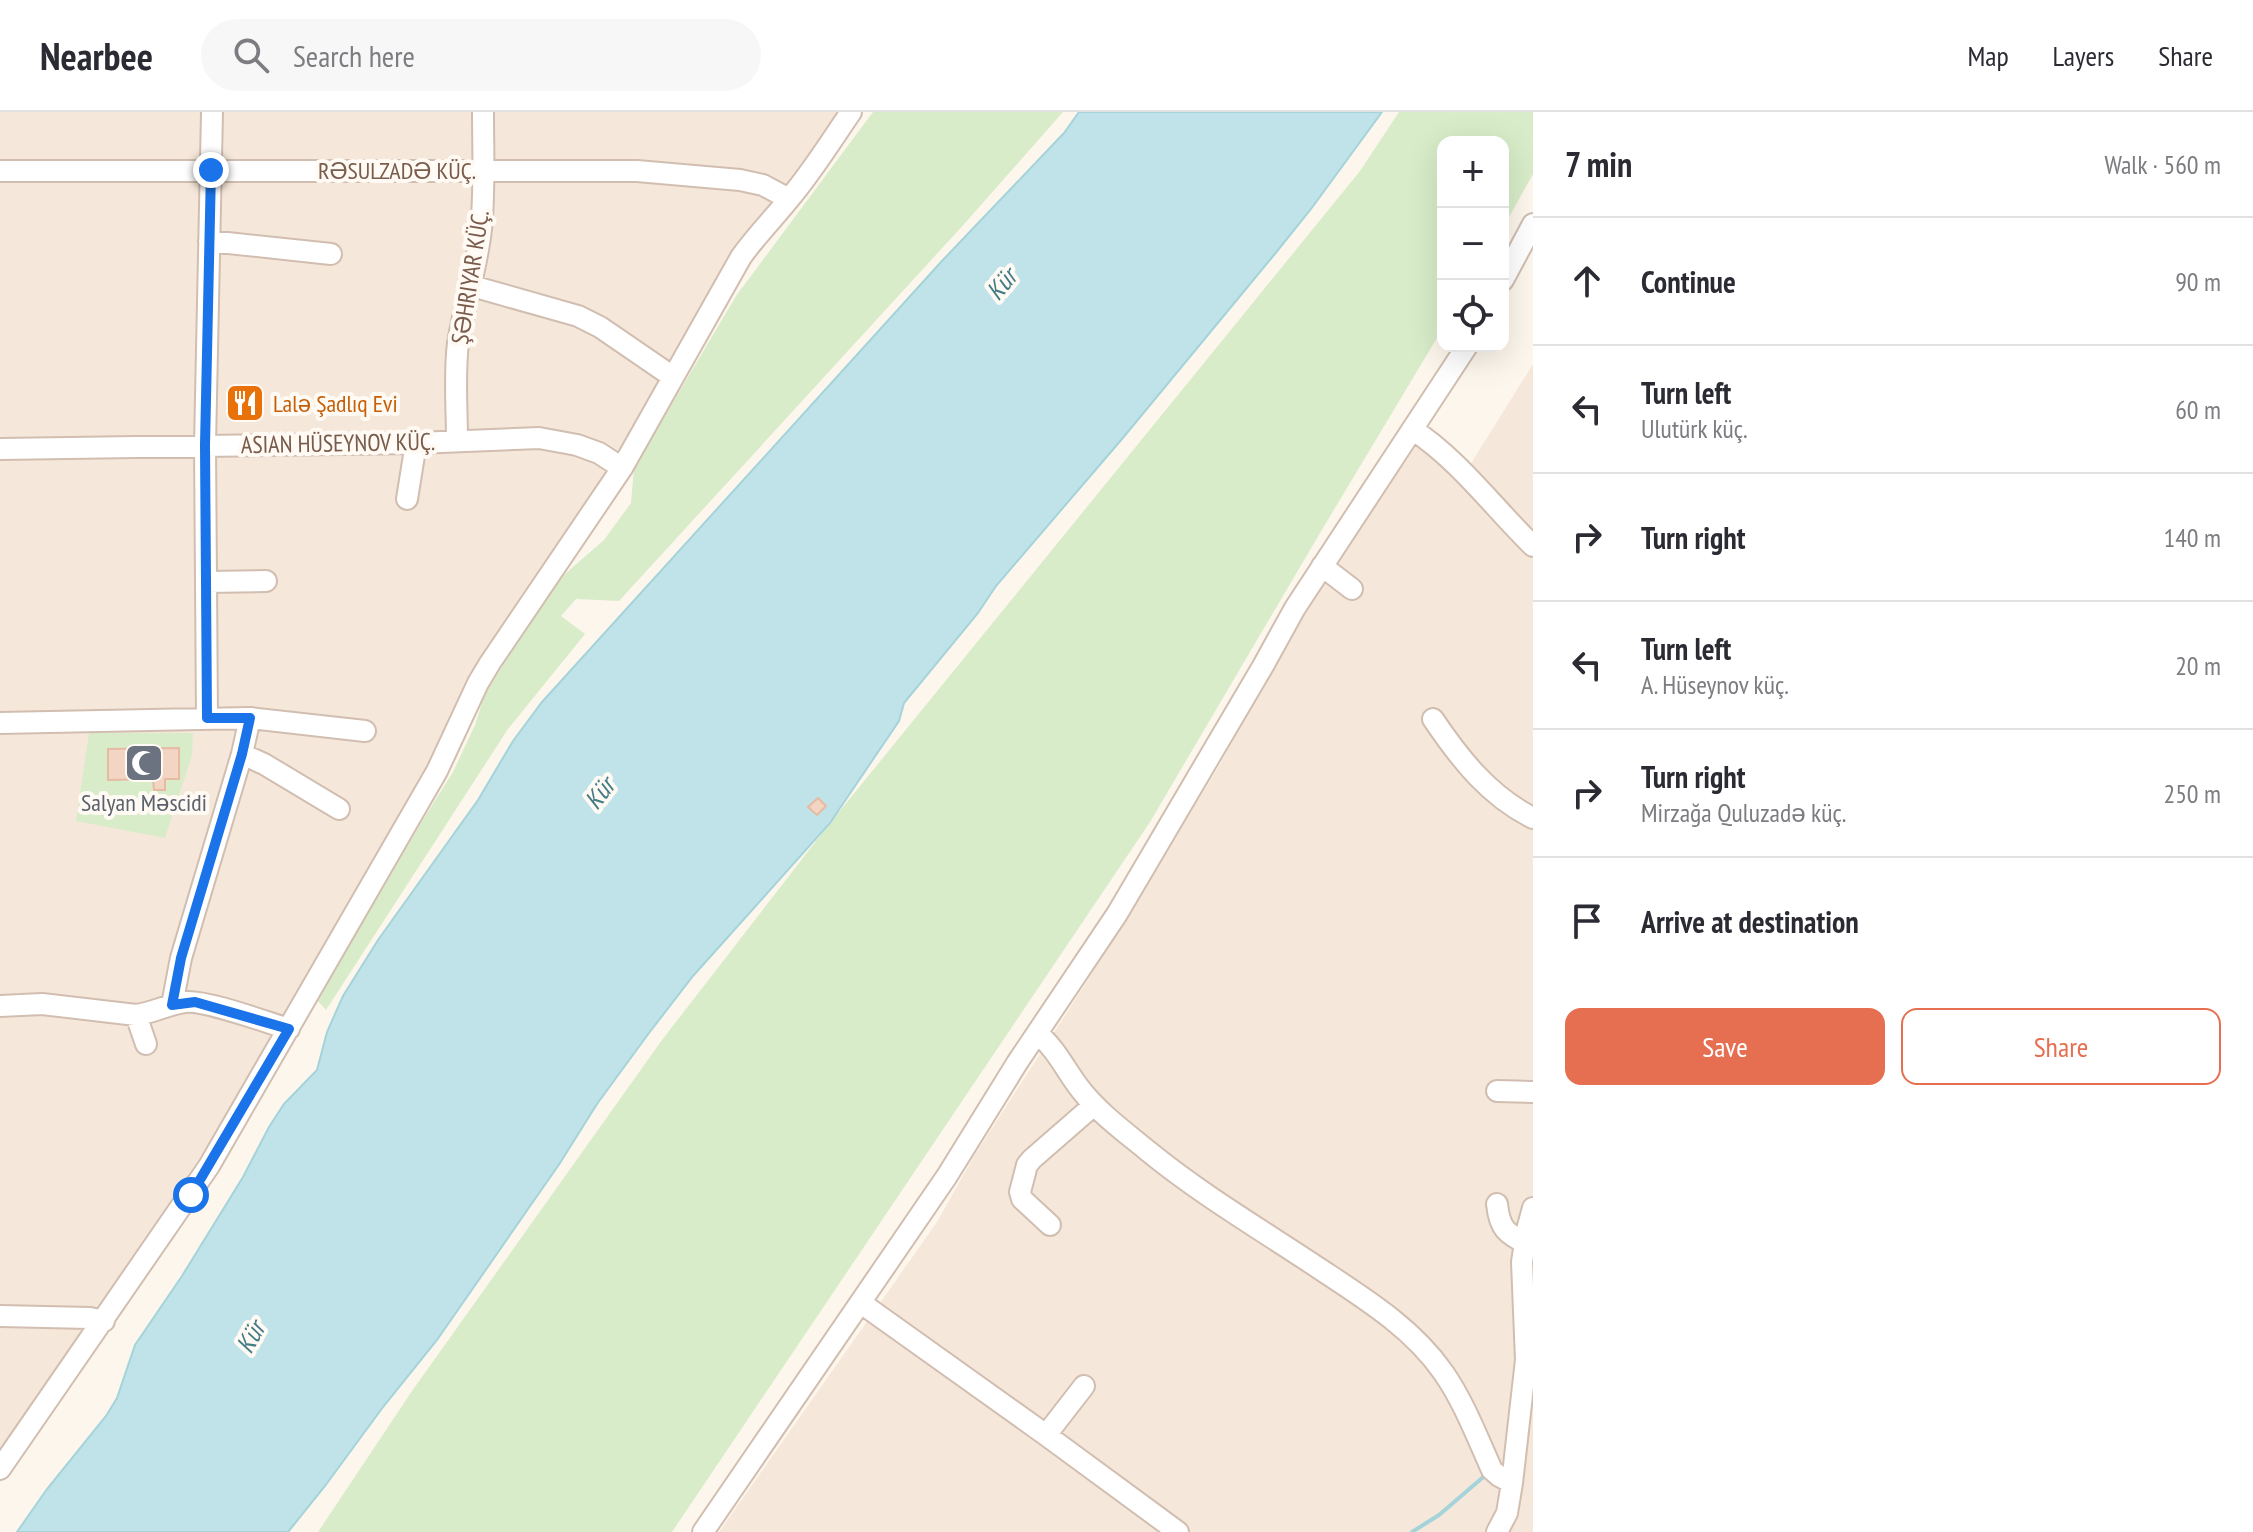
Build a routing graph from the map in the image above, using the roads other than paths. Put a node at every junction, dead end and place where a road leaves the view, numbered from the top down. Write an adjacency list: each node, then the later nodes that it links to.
1 (212, 112): 4 (street)
2 (483, 112): 5 (street, ŞƏHRIYAR KÜÇ.)
3 (851, 112): 7 (street)
4 (211, 170): 5 (street, RƏSULZADƏ KÜÇ.); 6 (street, RƏSULZADƏ KÜÇ.); 9 (street)
5 (484, 170): 7 (street, RƏSULZADƏ KÜÇ.); 12 (street, ŞƏHRIYAR KÜÇ.)
6 (0, 171)
7 (789, 199): 14 (street)
8 (1533, 224): 11 (street)
9 (209, 241): 10 (street); 18 (street)
10 (331, 254)
11 (1509, 269)
12 (472, 286): 14 (street); 16 (street, ŞƏHRIYAR KÜÇ.)
13 (1463, 352): 15 (street)
14 (673, 377): 20 (street)
15 (1413, 430): 22 (street); 23 (street)
16 (457, 441): 17 (street, ASIAN HÜSEYNOV KÜÇ.); 20 (street, ASIAN HÜSEYNOV KÜÇ.)
17 (416, 443): 18 (street, ASIAN HÜSEYNOV KÜÇ.); 21 (street)
18 (205, 445): 19 (street, ASIAN HÜSEYNOV KÜÇ.); 25 (street)
19 (0, 449)
20 (622, 468): 38 (street)
21 (407, 499)
22 (1533, 546)
23 (1322, 566): 26 (street); 39 (street)
24 (266, 581): 25 (street)
25 (206, 582): 27 (street)
26 (1352, 589)
27 (207, 718): 28 (street); 30 (street)
28 (250, 718): 31 (street); 32 (street)
29 (1433, 719): 34 (street)
30 (0, 723)
31 (365, 731)
32 (242, 754): 33 (street); 35 (street)
33 (339, 809)
34 (1533, 818)
35 (172, 1005): 37 (street); 38 (street)
36 (0, 1006): 37 (street)
37 (136, 1015): 40 (street)
38 (289, 1029): 50 (street)
39 (1037, 1033): 43 (street); 48 (street)
40 (146, 1044)
41 (1497, 1091): 42 (street)
42 (1533, 1092)
43 (1094, 1105): 46 (street); 54 (street)
44 (1497, 1204): 47 (street)
45 (1533, 1208): 47 (street)
46 (1050, 1225)
47 (1529, 1245): 54 (street)
48 (861, 1303): 52 (street); 55 (street)
49 (0, 1316): 50 (street)
50 (104, 1321): 53 (street)
51 (1084, 1386): 52 (street)
52 (1046, 1435): 56 (street)
53 (0, 1469)
54 (1512, 1483): 57 (street)
55 (703, 1532)
56 (1178, 1532)
57 (1497, 1532)

